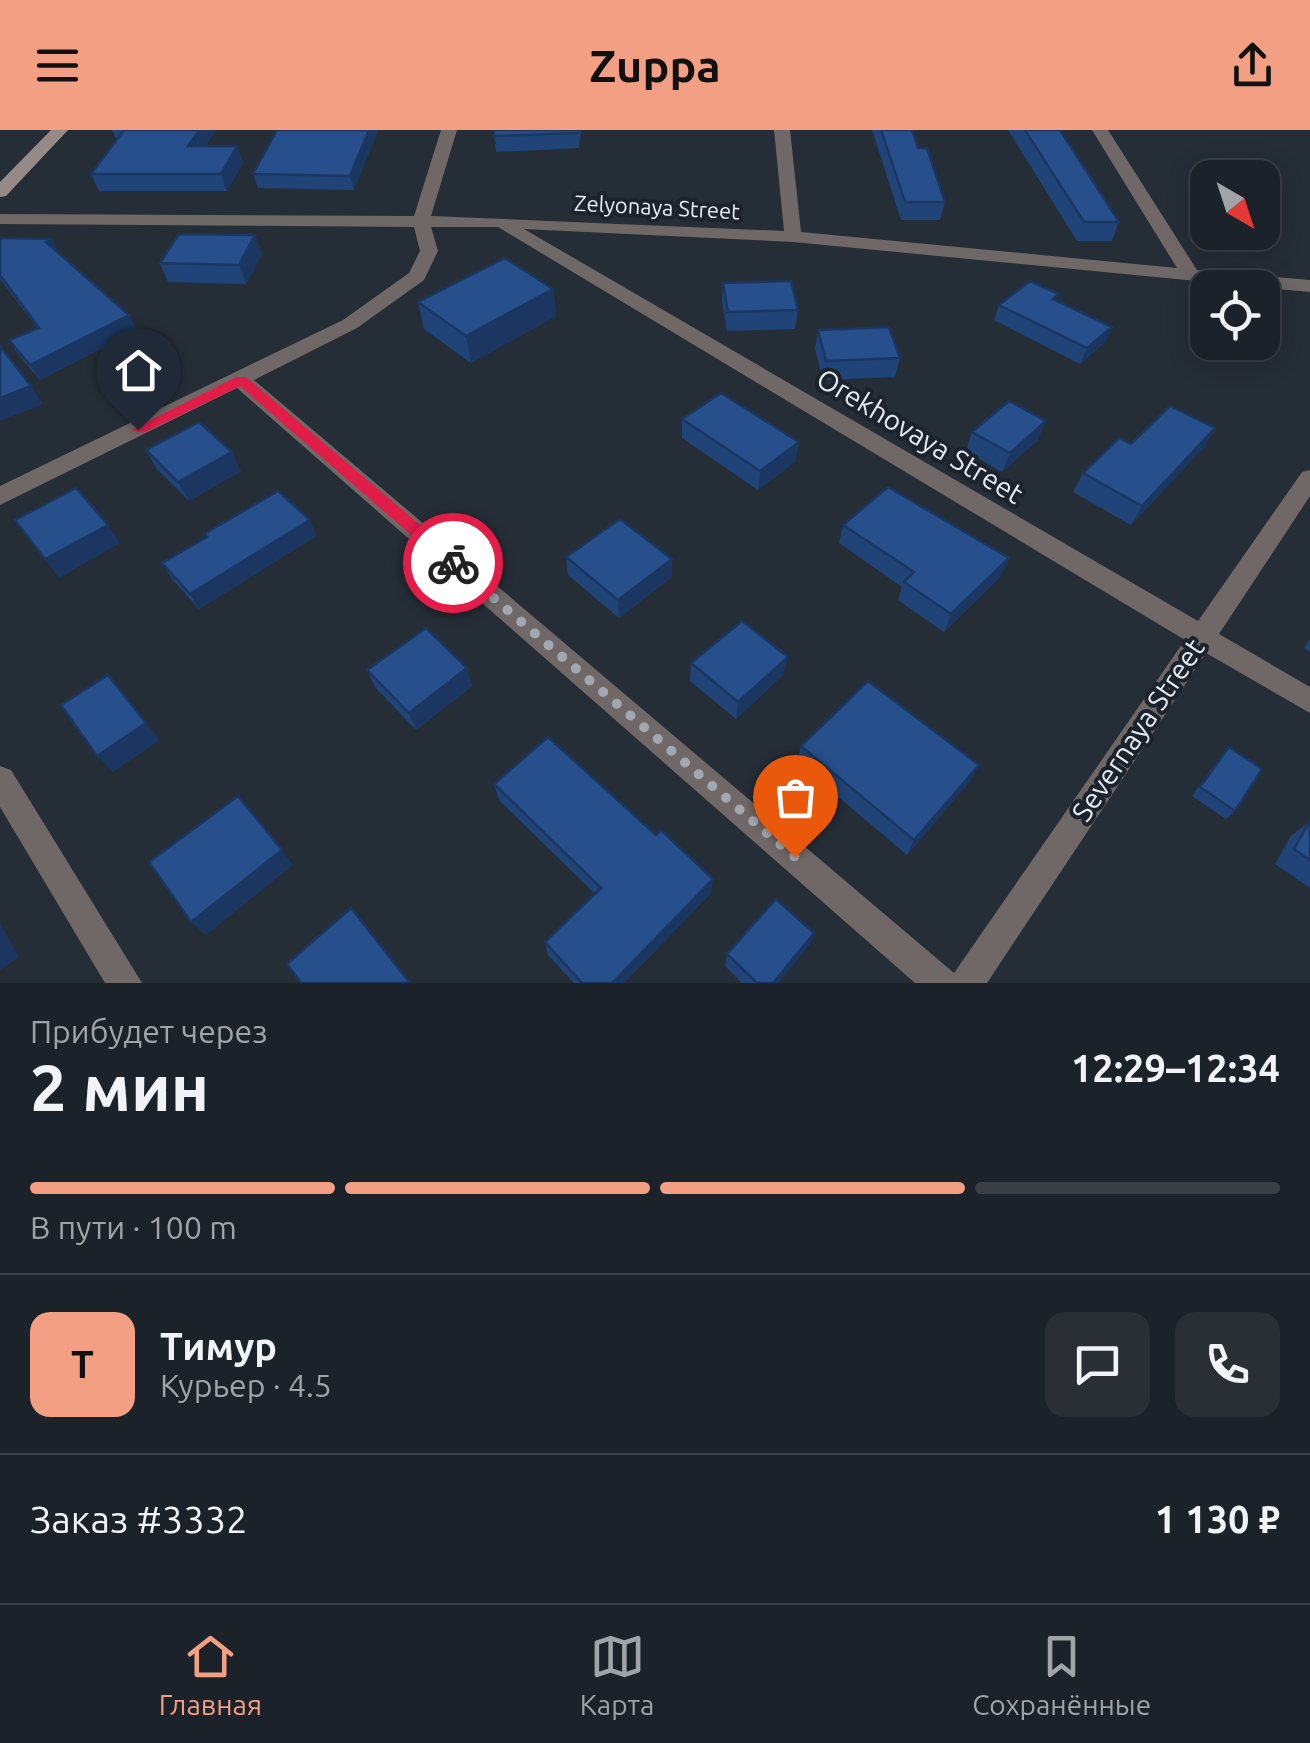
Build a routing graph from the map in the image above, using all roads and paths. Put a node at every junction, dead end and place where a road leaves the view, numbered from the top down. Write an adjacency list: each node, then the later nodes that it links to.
1 (60, 130): 5 (street)
2 (449, 130): 7 (street)
3 (782, 130): 9 (street)
4 (1100, 130): 10 (street)
5 (0, 192)
6 (0, 219): 7 (street, Zelyonaya Street)
7 (421, 220): 8 (street, Zelyonaya Street); 13 (street)
8 (499, 222): 9 (street, Zelyonaya Street); 16 (street, Orekhovaya Street)
9 (793, 236): 10 (street, Zelyonaya Street)
10 (1190, 273)
11 (1280, 283): 12 (street, Zelyonaya Street)
12 (1310, 286)
13 (241, 380): 15 (street); 20 (street)
14 (1310, 478): 16 (street, Severnaya Street)
15 (0, 496)
16 (1201, 638): 17 (street, Orekhovaya Street); 21 (street, Severnaya Street)
17 (1310, 701)
18 (0, 780): 19 (street)
19 (125, 983)
20 (941, 983)
21 (967, 983)

